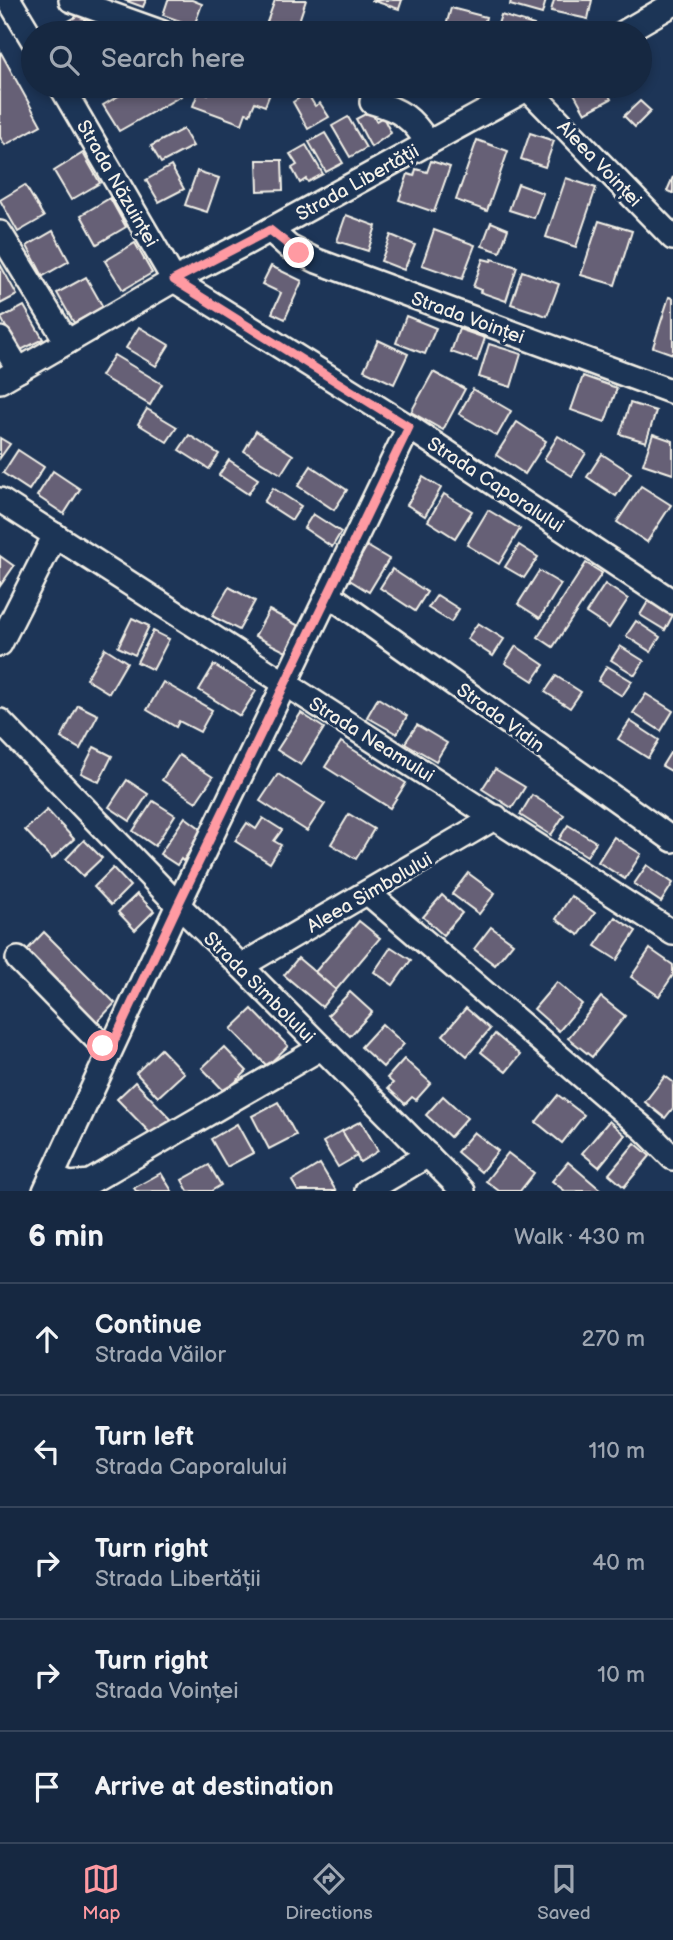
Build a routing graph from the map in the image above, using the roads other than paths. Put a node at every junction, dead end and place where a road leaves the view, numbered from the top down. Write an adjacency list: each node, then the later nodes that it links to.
1 (9, 0): 5 (street)
2 (71, 0): 4 (street)
3 (673, 1): 7 (street)
4 (107, 6): 6 (street)
5 (22, 21)
6 (138, 21)
7 (641, 21)
8 (68, 98): 16 (street, Strada Năzuinței)
9 (509, 98): 12 (street, Strada Libertății)
10 (539, 98): 15 (street, Aleea Voinței)
11 (372, 102): 12 (street)
12 (428, 143): 13 (street, Strada Libertății)
13 (270, 230): 16 (street, Strada Libertății); 20 (street, Strada Voinței)
14 (0, 233): 18 (street)
15 (673, 238)
16 (174, 280): 18 (street, Strada Libertății); 21 (street, Strada Caporalului)
17 (0, 339): 19 (street)
18 (67, 342): 19 (street, Strada Libertății)
19 (5, 377)
20 (673, 392)
21 (409, 427): 24 (street); 25 (street, Strada Caporalului)
22 (0, 500): 23 (street, Strada Neamului)
23 (55, 535): 26 (street); 27 (street, Strada Neamului)
24 (328, 594): 27 (street); 30 (street, Strada Vidin)
25 (673, 602)
26 (0, 644)
27 (286, 684): 29 (street, Strada Neamului); 32 (street)
28 (0, 721): 32 (street, Strada Simbolului)
29 (496, 817): 31 (street, Aleea Simbolului); 33 (street, Strada Neamului)
30 (673, 840)
31 (368, 893): 35 (street, Aleea Simbolului); 39 (street)
32 (178, 905): 35 (street, Strada Simbolului); 37 (street)
33 (673, 933)
34 (18, 959): 37 (street)
35 (241, 966): 36 (street, Strada Simbolului)
36 (321, 1048): 38 (street, Strada Simbolului); 40 (street)
37 (109, 1052): 40 (street)
38 (428, 1154): 41 (street); 42 (street, Strada Simbolului)
39 (673, 1158)
40 (48, 1184)
41 (367, 1191)
42 (463, 1191)

